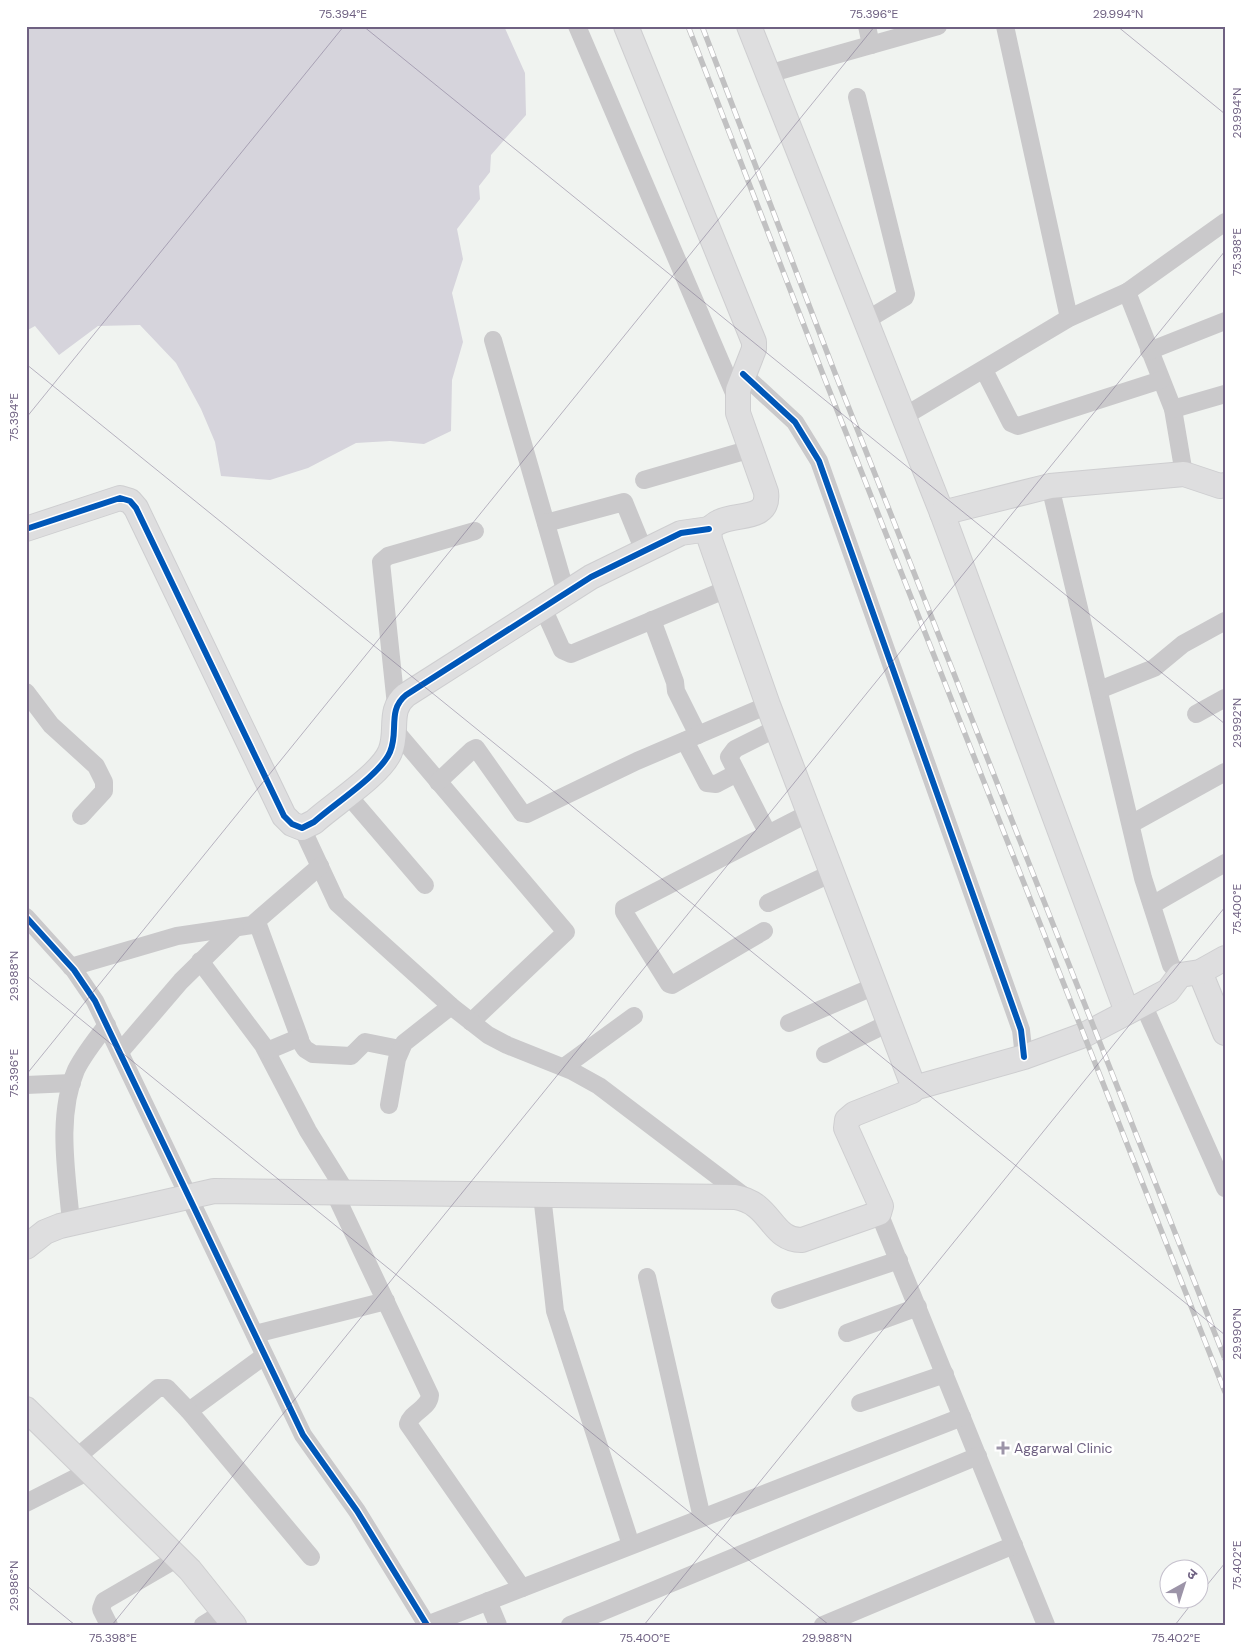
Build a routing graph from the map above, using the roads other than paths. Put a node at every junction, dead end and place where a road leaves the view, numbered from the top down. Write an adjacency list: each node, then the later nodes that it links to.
1 (577, 26): 21 (street)
2 (626, 26): 18 (main road)
3 (749, 26): 8 (main road)
4 (867, 26): 7 (street)
5 (938, 26): 7 (street)
6 (1005, 26): 12 (street)
7 (871, 45): 8 (street)
8 (768, 74): 13 (main road)
9 (857, 97): 13 (street)
10 (1225, 222): 11 (street)
11 (1127, 292): 12 (street); 16 (street)
12 (1069, 318): 17 (street)
13 (865, 320): 23 (main road)
14 (1225, 321): 16 (street)
15 (493, 340): 30 (street)
16 (1149, 351): 19 (street)
17 (984, 370): 19 (street); 23 (street)
18 (742, 374): 21 (main road); 86 (street)
19 (1161, 380): 22 (street)
20 (1225, 394): 22 (street)
21 (737, 400): 24 (main road)
22 (1174, 409): 25 (street)
23 (904, 417): 29 (main road)
24 (751, 449): 26 (street); 32 (main road)
25 (1184, 474): 27 (main road); 28 (main road)
26 (644, 480)
27 (1050, 486): 29 (main road); 40 (street)
28 (1225, 486)
29 (942, 512): 74 (main road)
30 (546, 523): 34 (street); 36 (street)
31 (26, 529): 56 (main road)
32 (709, 529): 34 (main road); 35 (main road)
33 (475, 532): 43 (street)
34 (644, 551): 36 (main road)
35 (727, 590): 38 (street); 44 (main road)
36 (566, 593): 37 (main road)
37 (543, 608): 38 (street); 43 (main road)
38 (652, 620): 48 (street)
39 (1225, 621): 40 (street)
40 (1100, 690): 55 (street)
41 (26, 692): 54 (street)
42 (1225, 698): 45 (street)
43 (396, 705): 46 (main road)
44 (768, 705): 47 (main road); 48 (street)
45 (1196, 714)
46 (393, 728): 51 (street); 52 (main road)
47 (777, 728): 50 (street); 53 (main road)
48 (691, 738): 50 (street); 51 (street)
49 (1225, 772): 55 (street)
50 (737, 773): 57 (street)
51 (438, 782): 76 (street)
52 (347, 794): 56 (main road); 61 (street)
53 (809, 812): 57 (street); 60 (main road)
54 (81, 816)
55 (1131, 824): 63 (street)
56 (302, 828): 59 (street)
57 (768, 834): 67 (street)
58 (1225, 863): 63 (street)
59 (320, 866): 65 (street); 73 (street)
60 (832, 873): 62 (street); 72 (main road)
61 (425, 885)
62 (768, 903)
63 (1152, 905): 71 (street)
64 (26, 917): 70 (street)
65 (257, 922): 66 (street); 81 (street)
66 (235, 928): 69 (street); 70 (street)
67 (764, 931)
68 (1225, 958): 71 (main road)
69 (200, 961): 83 (street); 84 (street)
70 (71, 967): 79 (street)
71 (1190, 974): 74 (main road); 80 (main road)
72 (875, 986): 77 (street); 78 (main road)
73 (451, 1006): 76 (street); 82 (street)
74 (1135, 1008): 86 (main road); 92 (street)
75 (634, 1016): 87 (street)
76 (470, 1022): 87 (street)
77 (789, 1023)
78 (889, 1023): 85 (street); 90 (main road)
79 (107, 1025): 84 (street); 88 (street)
80 (1225, 1033)
81 (300, 1039): 82 (street); 83 (street)
82 (400, 1049): 91 (street)
83 (267, 1051): 93 (street)
84 (120, 1052): 95 (street)
85 (825, 1054)
86 (1024, 1057): 90 (main road)
87 (564, 1067): 96 (street)
88 (72, 1082): 89 (street); 98 (street)
89 (26, 1086)
90 (914, 1088): 97 (main road)
91 (388, 1105)
92 (1225, 1188)
93 (340, 1192): 94 (main road); 95 (main road); 103 (street)
94 (542, 1194): 96 (main road); 117 (street)
95 (190, 1196): 98 (main road); 106 (street)
96 (749, 1199): 97 (main road)
97 (880, 1213): 100 (street)
98 (71, 1223): 99 (main road)
99 (26, 1247)
100 (899, 1260): 102 (street); 104 (street)
101 (647, 1277): 116 (street)
102 (780, 1300)
103 (386, 1301): 106 (street); 121 (street)
104 (918, 1307): 105 (street); 108 (street)
105 (847, 1333)
106 (254, 1334): 107 (street)
107 (264, 1356): 111 (street); 126 (street)
108 (945, 1374): 109 (street); 112 (street)
109 (860, 1404)
110 (26, 1409): 114 (main road)
111 (189, 1410): 114 (street); 119 (street)
112 (962, 1417): 113 (street); 116 (street)
113 (978, 1456): 118 (street); 128 (street)
114 (82, 1464): 115 (street); 120 (main road)
115 (26, 1503)
116 (702, 1518): 117 (street)
117 (631, 1545): 121 (street)
118 (1014, 1545): 129 (street); 130 (street)
119 (310, 1557)
120 (178, 1558): 123 (main road); 124 (street)
121 (522, 1588): 122 (street)
122 (488, 1601): 126 (street); 127 (street)
123 (229, 1618): 125 (street)
124 (108, 1625)
125 (203, 1625)
126 (427, 1625)
127 (498, 1625)
128 (570, 1625)
129 (823, 1625)
130 (1046, 1625)

